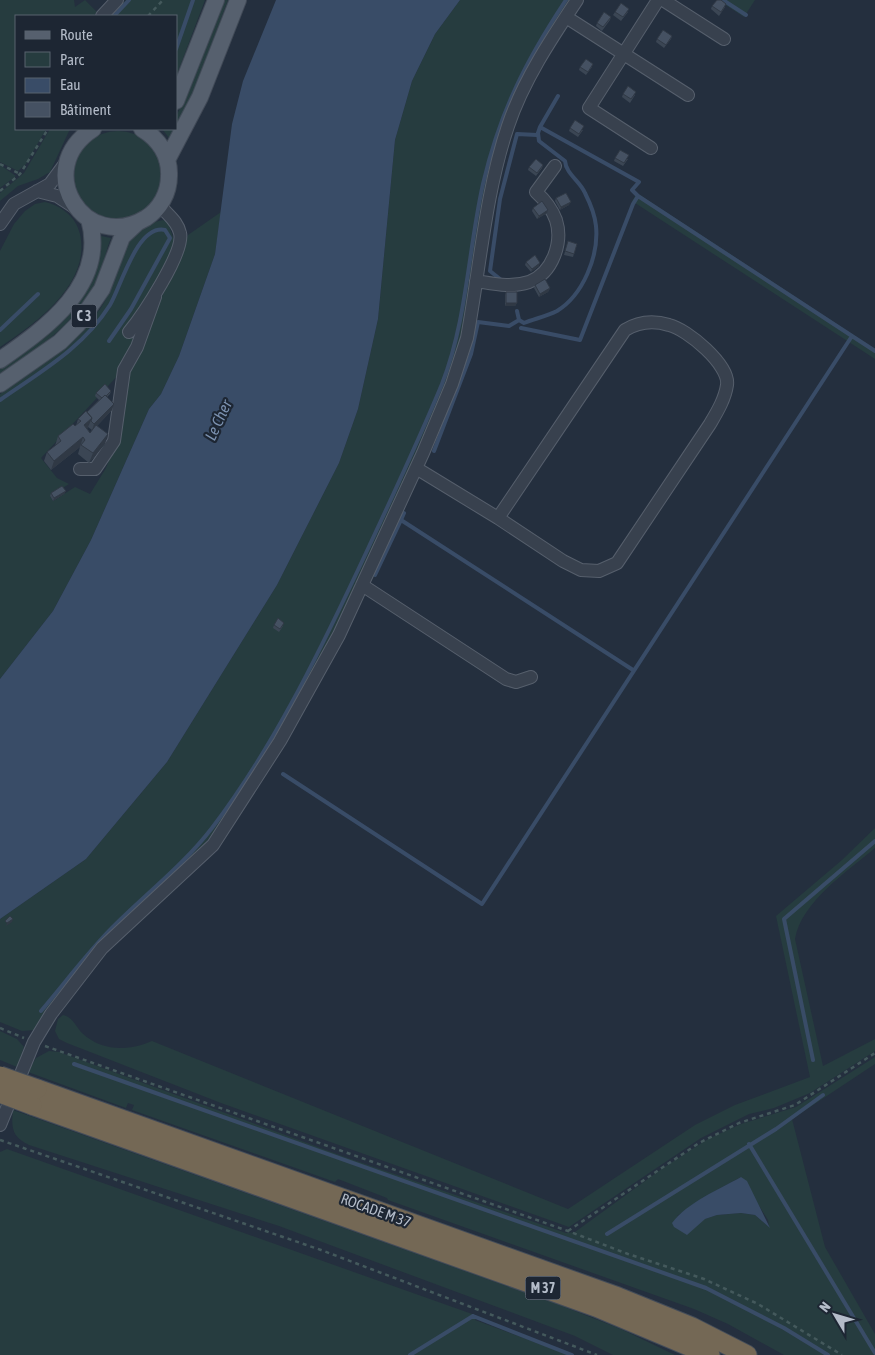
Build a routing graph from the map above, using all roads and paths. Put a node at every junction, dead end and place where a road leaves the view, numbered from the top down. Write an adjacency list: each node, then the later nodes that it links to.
1 (117, 0): 8 (street)
2 (162, 0): 9 (path)
3 (216, 0): 14 (main road)
4 (238, 0): 20 (main road)
5 (577, 0): 10 (street)
6 (658, 0): 12 (street)
7 (663, 0): 11 (street)
8 (103, 15)
9 (149, 15)
10 (566, 17): 12 (street); 31 (street)
11 (724, 39)
12 (624, 54): 13 (street); 19 (street)
13 (688, 95)
14 (178, 96)
15 (47, 130): 24 (path)
16 (91, 130): 18 (main road)
17 (144, 130): 20 (main road)
18 (77, 136): 21 (main road)
19 (651, 148)
20 (168, 160): 27 (main road)
21 (67, 161): 26 (street); 28 (main road)
22 (0, 164): 24 (path)
23 (555, 166): 31 (street)
24 (20, 174): 25 (path)
25 (0, 191)
26 (34, 192): 28 (street); 30 (street)
27 (160, 205): 29 (main road); 32 (street)
28 (84, 215): 29 (main road); 34 (main road, C 3)
29 (138, 223): 35 (main road, C 3)
30 (0, 224)
31 (476, 281): 36 (street)
32 (155, 296): 33 (street); 37 (street)
33 (129, 332)
34 (0, 360)
35 (0, 384)
36 (416, 468): 38 (street); 39 (street)
37 (80, 469)
38 (498, 518): 38 (street)
39 (362, 585): 40 (street); 42 (street)
40 (531, 677)
41 (0, 1028): 42 (path)
42 (34, 1042): 47 (street); 50 (path)
43 (875, 1054): 50 (path)
44 (0, 1076): 46 (highway, ROCADE M 37 / M 37, bridge)
45 (0, 1093): 46 (highway, ROCADE M 37 / M 37, bridge)
46 (35, 1097): 49 (highway, ROCADE M 37 / M 37)
47 (0, 1125)
48 (0, 1140): 51 (path)
49 (377, 1219): 52 (highway, ROCADE M 37 / M 37); 53 (highway, ROCADE M 37 / M 37)
50 (568, 1231): 54 (path)
51 (597, 1355)
52 (710, 1355)
53 (747, 1355)
54 (842, 1355)

